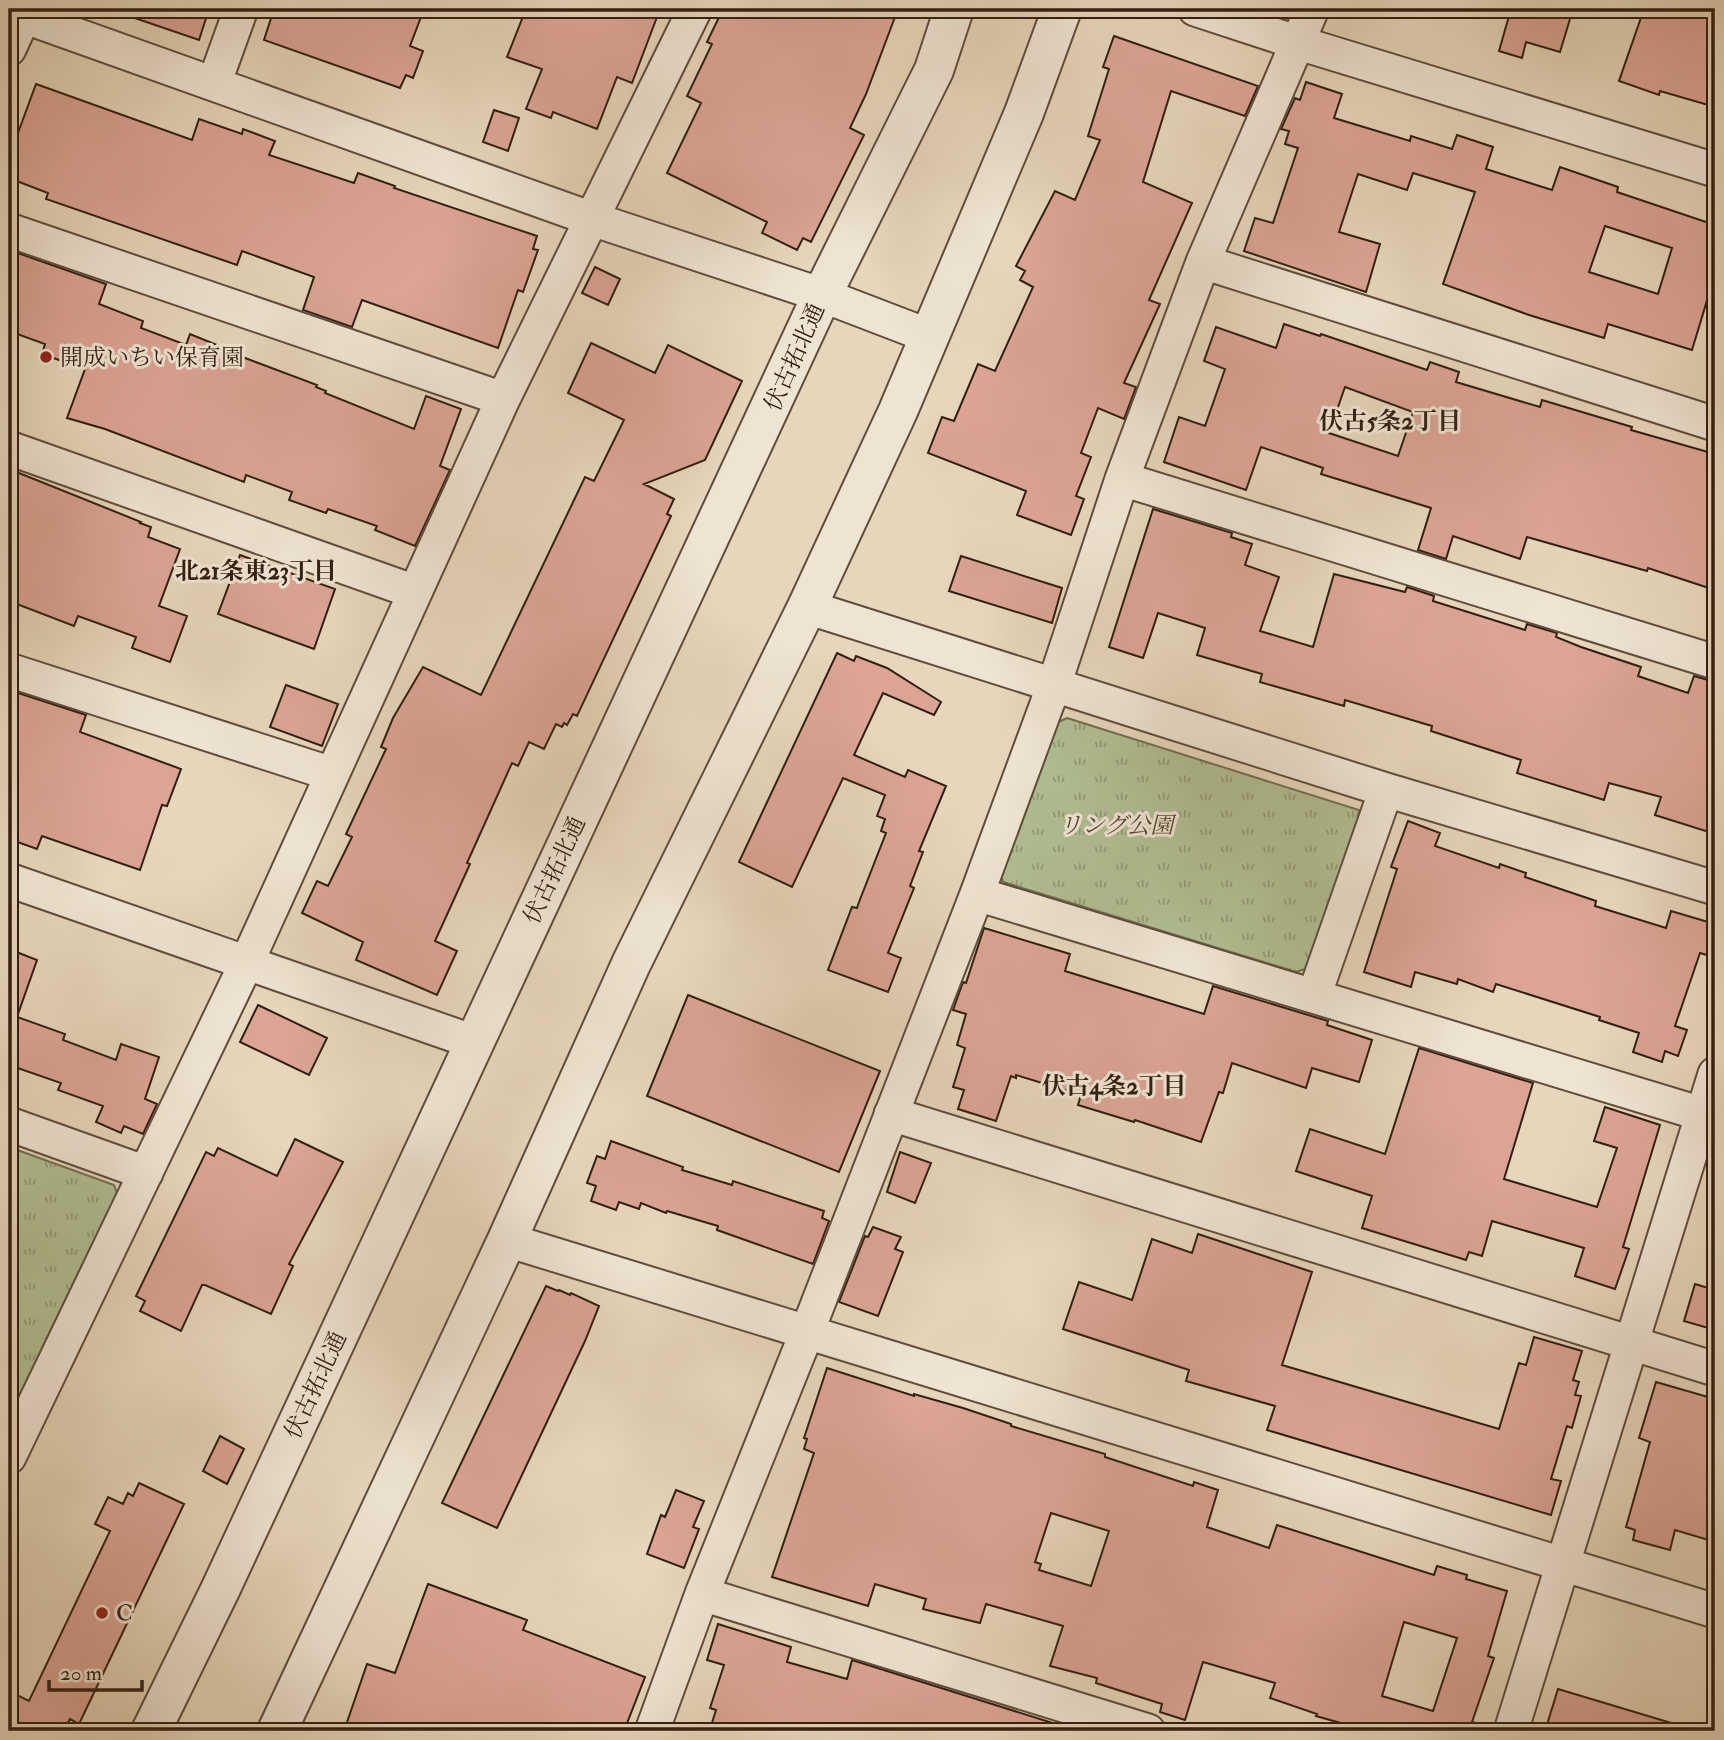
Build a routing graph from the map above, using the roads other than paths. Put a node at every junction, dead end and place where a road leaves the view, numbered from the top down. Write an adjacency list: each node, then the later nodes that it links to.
1 (242, 9): 10 (street)
2 (695, 9): 12 (street)
3 (954, 9): 15 (street, 伏古拓北通)
4 (1062, 9): 16 (street)
5 (1195, 9): 8 (street)
6 (1312, 9): 8 (street)
7 (16, 14): 9 (street); 10 (street)
8 (1298, 43): 11 (street); 14 (street)
9 (9, 49)
10 (214, 84): 12 (street)
11 (1715, 170)
12 (592, 219): 15 (street); 17 (street)
13 (9, 230): 17 (street)
14 (1203, 262): 18 (street); 20 (street)
15 (822, 295): 16 (street); 33 (street, 伏古拓北通)
16 (929, 336): 22 (street)
17 (503, 399): 21 (street)
18 (1715, 424)
19 (9, 447): 21 (street)
20 (1122, 479): 23 (street); 25 (street)
21 (415, 592): 26 (street)
22 (807, 607): 25 (street); 39 (street)
23 (1715, 662)
24 (9, 670): 26 (street)
25 (1054, 685): 27 (street); 30 (street)
26 (332, 774): 31 (street)
27 (1386, 790): 29 (street); 32 (street)
28 (9, 880): 31 (street)
29 (1715, 888)
30 (976, 894): 32 (street); 35 (street)
31 (246, 964): 33 (street); 38 (street)
32 (1314, 996): 36 (street)
33 (474, 1042): 47 (street, 伏古拓北通)
34 (1715, 1074): 36 (street)
35 (891, 1114): 40 (street); 41 (street)
36 (1709, 1116): 41 (street)
37 (9, 1124): 38 (street)
38 (146, 1173): 43 (street)
39 (507, 1240): 40 (street); 48 (street)
40 (807, 1332): 44 (street); 45 (street)
41 (1631, 1343): 42 (street); 44 (street)
42 (1715, 1369)
43 (9, 1457)
44 (1562, 1564): 46 (street); 51 (street)
45 (702, 1594): 49 (street); 50 (street)
46 (1715, 1611)
47 (151, 1731)
48 (277, 1731)
49 (652, 1731)
50 (1148, 1731)
51 (1511, 1731)

